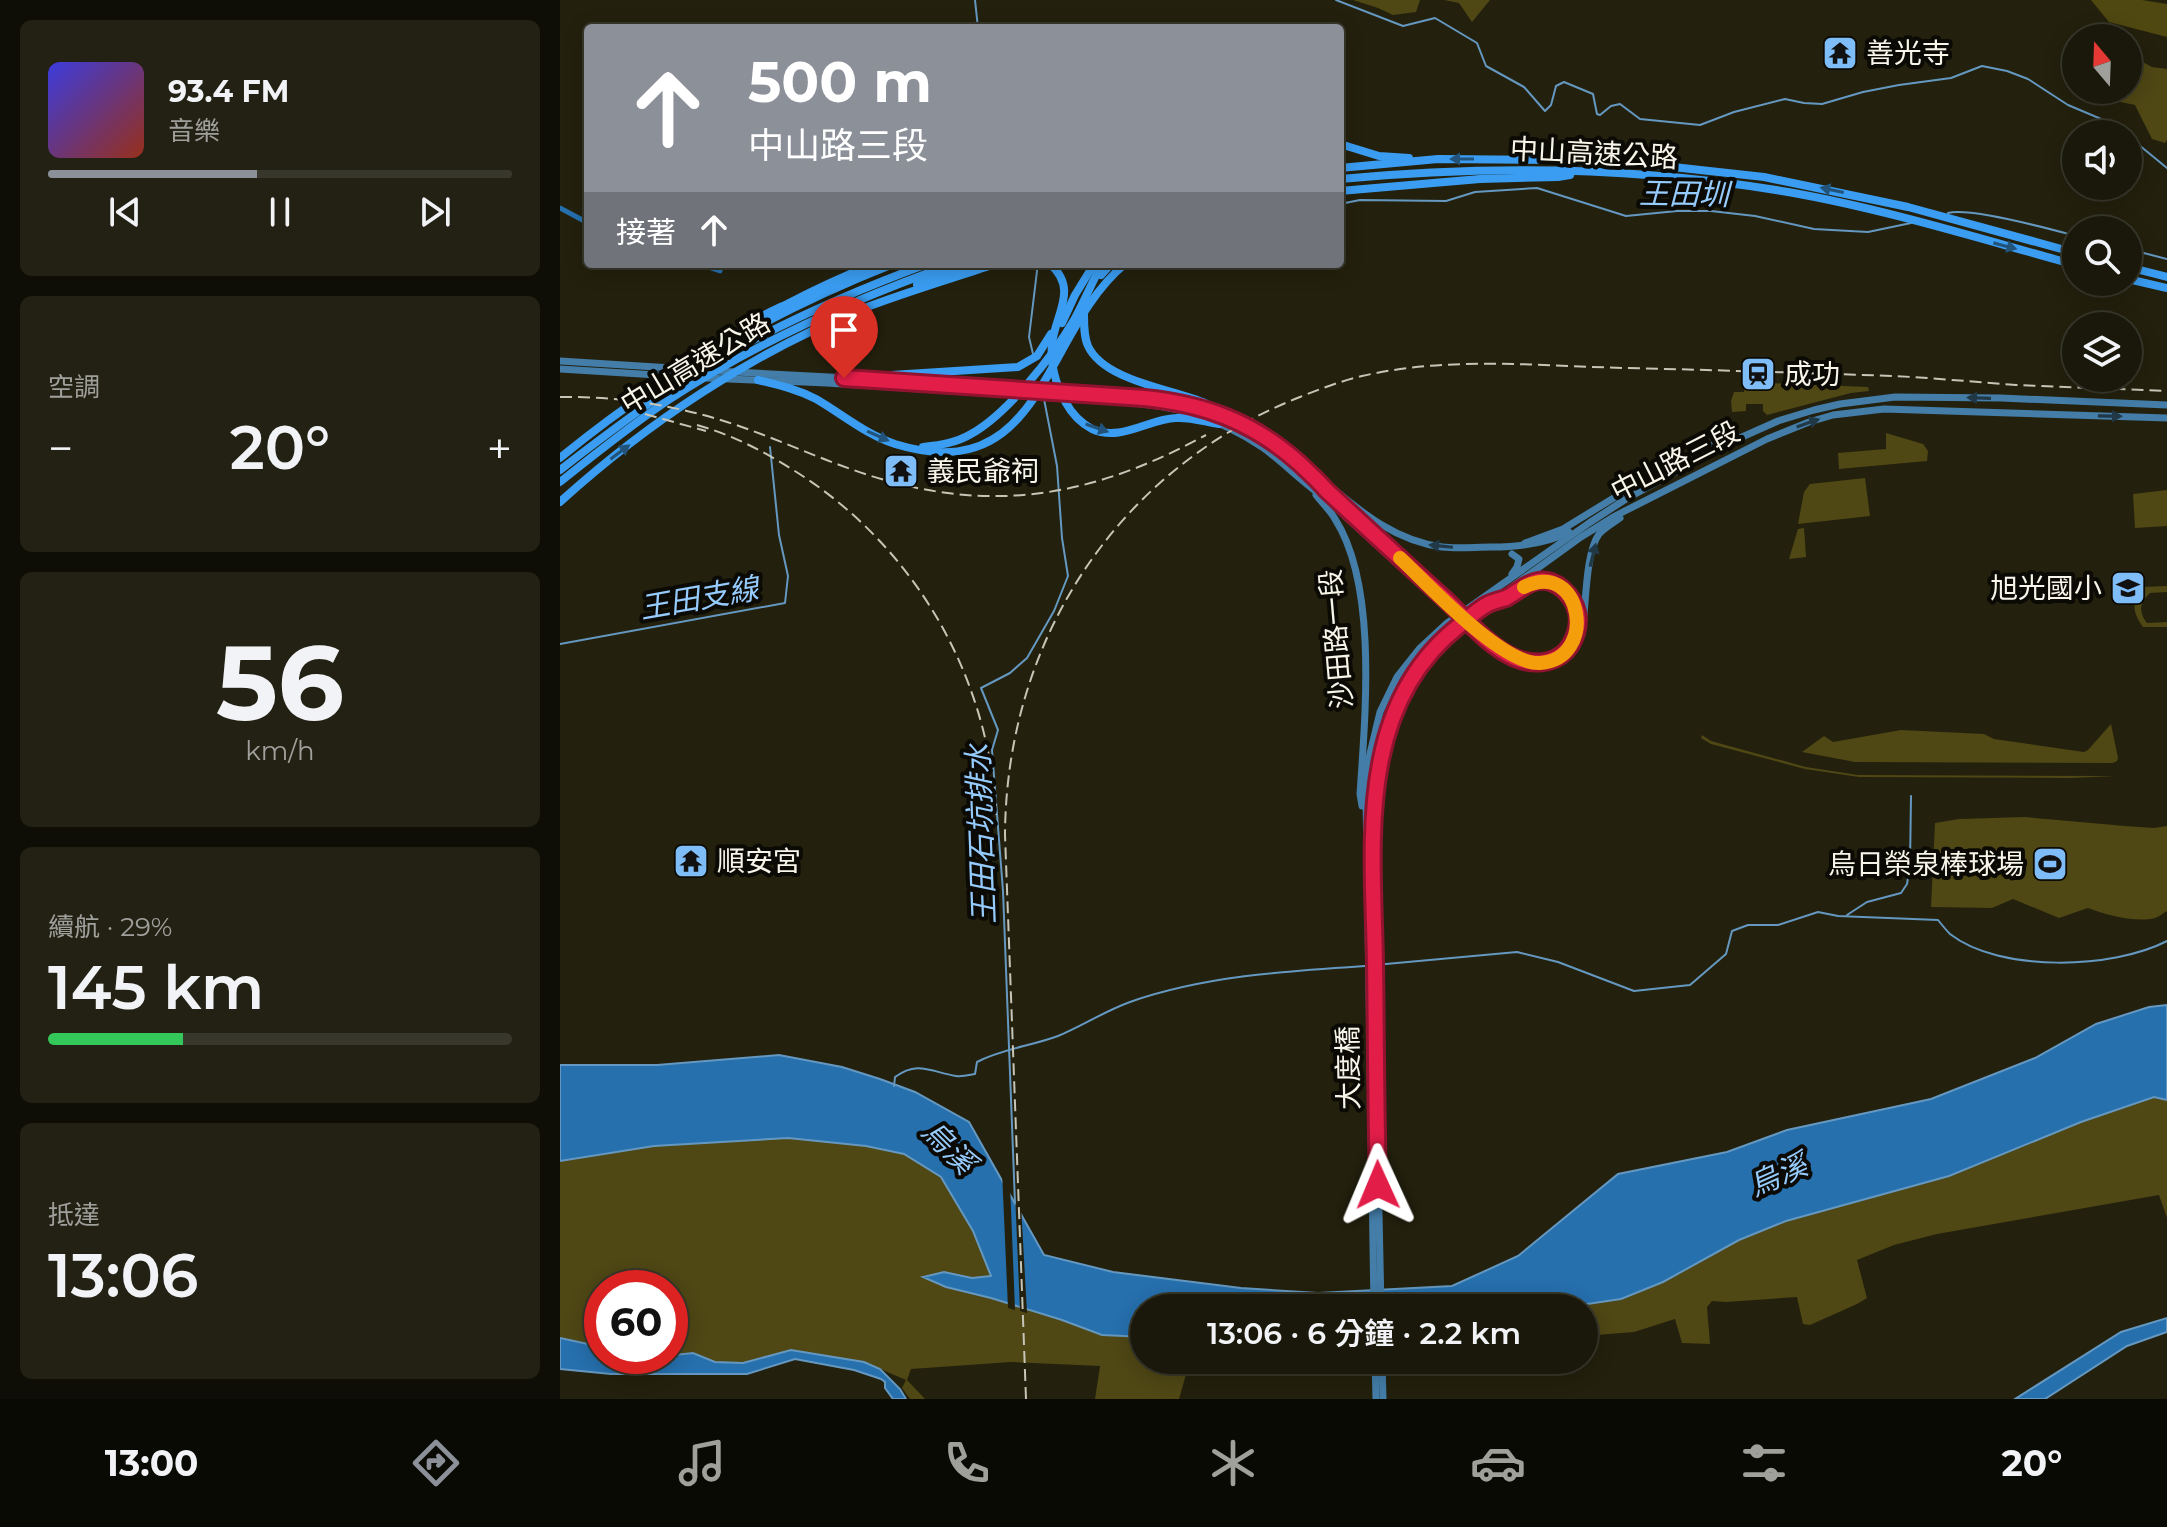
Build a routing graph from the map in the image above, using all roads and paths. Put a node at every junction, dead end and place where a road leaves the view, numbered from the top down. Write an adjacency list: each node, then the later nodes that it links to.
1 (1344, 145): 2 (highway)
2 (1438, 159): 3 (highway, 中山高速公路); 7 (highway, 中山高速公路, one-way to 2)
3 (1344, 168)
4 (1580, 172): 5 (highway, 中山高速公路); 6 (highway); 8 (highway, 中山高速公路, one-way to 8)
5 (1344, 179)
6 (1344, 193)
7 (2062, 249)
8 (2062, 261)
9 (865, 268): 29 (highway)
10 (883, 268): 40 (highway, 中山高速公路)
11 (917, 268): 41 (highway, 中山高速公路)
12 (943, 268): 42 (highway, 中山高速公路)
13 (961, 268): 24 (highway)
14 (983, 268): 24 (highway)
15 (1054, 268): 25 (highway)
16 (1092, 268): 26 (highway)
17 (1104, 268): 35 (highway)
18 (1104, 268): 39 (highway)
19 (1121, 268): 39 (highway)
20 (2142, 271): 21 (highway)
21 (2167, 277)
22 (2142, 282): 23 (highway)
23 (2167, 288)
24 (862, 310): 45 (highway, one-way to 24)
25 (1060, 316): 26 (highway); 30 (highway)
26 (1052, 347): 37 (highway, one-way to 37)
27 (560, 361): 29 (main road, 沙田路一段)
28 (560, 369): 29 (main road, 沙田路一段)
29 (725, 375): 30 (main road, 沙田路一段); 31 (main road, 沙田路一段)
30 (844, 378): 32 (main road, 沙田路一段)
31 (758, 380): 32 (main road, 沙田路一段); 39 (highway, one-way to 39)
32 (1020, 392): 33 (main road, 沙田路一段)
33 (1075, 396): 35 (main road, 沙田路一段); 37 (main road, 沙田路一段)
34 (2167, 405): 38 (main road, 中山路三段, one-way to 38)
35 (1221, 413): 43 (main road, 沙田路一段)
36 (2167, 418): 46 (main road, 中山路三段, one-way to 36)
37 (1219, 424): 44 (main road, 沙田路一段)
38 (1733, 441): 47 (main road, 中山路三段); 48 (main road, 中山路三段)
39 (914, 448)
40 (560, 458)
41 (560, 470)
42 (560, 482)
43 (1320, 482): 48 (main road, one-way to 43); 50 (main road, 沙田路一段)
44 (1310, 488): 50 (main road, 沙田路一段); 54 (main road, 沙田路一段)
45 (560, 502)
46 (1634, 507): 52 (main road, 中山路三段); 53 (main road, 沙田路一段, one-way to 46)
47 (1589, 523): 48 (main road); 51 (main road, 中山路三段)
48 (1519, 546)
49 (1512, 554): 51 (main road)
50 (1399, 561): 53 (main road, 沙田路一段)
51 (1503, 584): 54 (main road, 中山路三段)
52 (1488, 604): 53 (main road, 沙田路一段); 54 (main road, 中山路三段)
53 (1485, 640)
54 (1369, 828): 55 (main road, 大度橋); 56 (main road, 大度橋)
55 (1374, 1294)
56 (1381, 1294)
57 (1375, 1374): 59 (main road)
58 (1382, 1374): 60 (main road)
59 (1376, 1399)
60 (1383, 1399)

